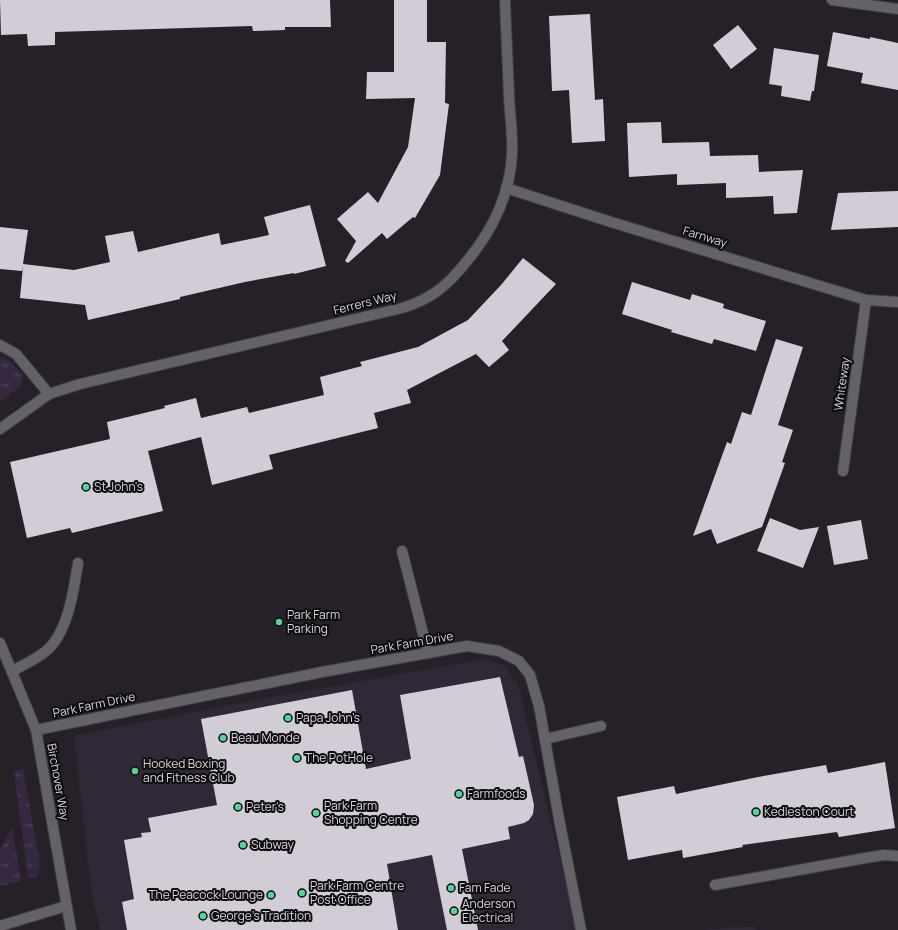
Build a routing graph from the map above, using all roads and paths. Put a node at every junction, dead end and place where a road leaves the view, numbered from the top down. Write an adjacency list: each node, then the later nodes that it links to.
1 (504, 0): 4 (street, Ferrers Way)
2 (832, 0): 3 (street)
3 (898, 9)
4 (506, 188): 5 (street, Farnway); 8 (street, Ferrers Way)
5 (866, 300): 6 (street, Farnway); 10 (street, Whiteway)
6 (898, 302)
7 (0, 345): 8 (street)
8 (49, 394): 9 (street, Ferrers Way)
9 (0, 429)
10 (843, 471)
11 (402, 552): 14 (street)
12 (78, 563): 15 (street)
13 (0, 643): 15 (street, Birchover Way)
14 (428, 653): 17 (street, Park Farm Drive); 18 (street, Park Farm Drive)
15 (12, 671): 17 (street, Birchover Way)
16 (601, 726): 18 (street)
17 (36, 730): 21 (street, Birchover Way)
18 (545, 739): 24 (street, Park Farm Drive)
19 (898, 856): 20 (street)
20 (715, 885)
21 (66, 906): 22 (street); 23 (street, Birchover Way)
22 (0, 926)
23 (71, 930)
24 (581, 930)

